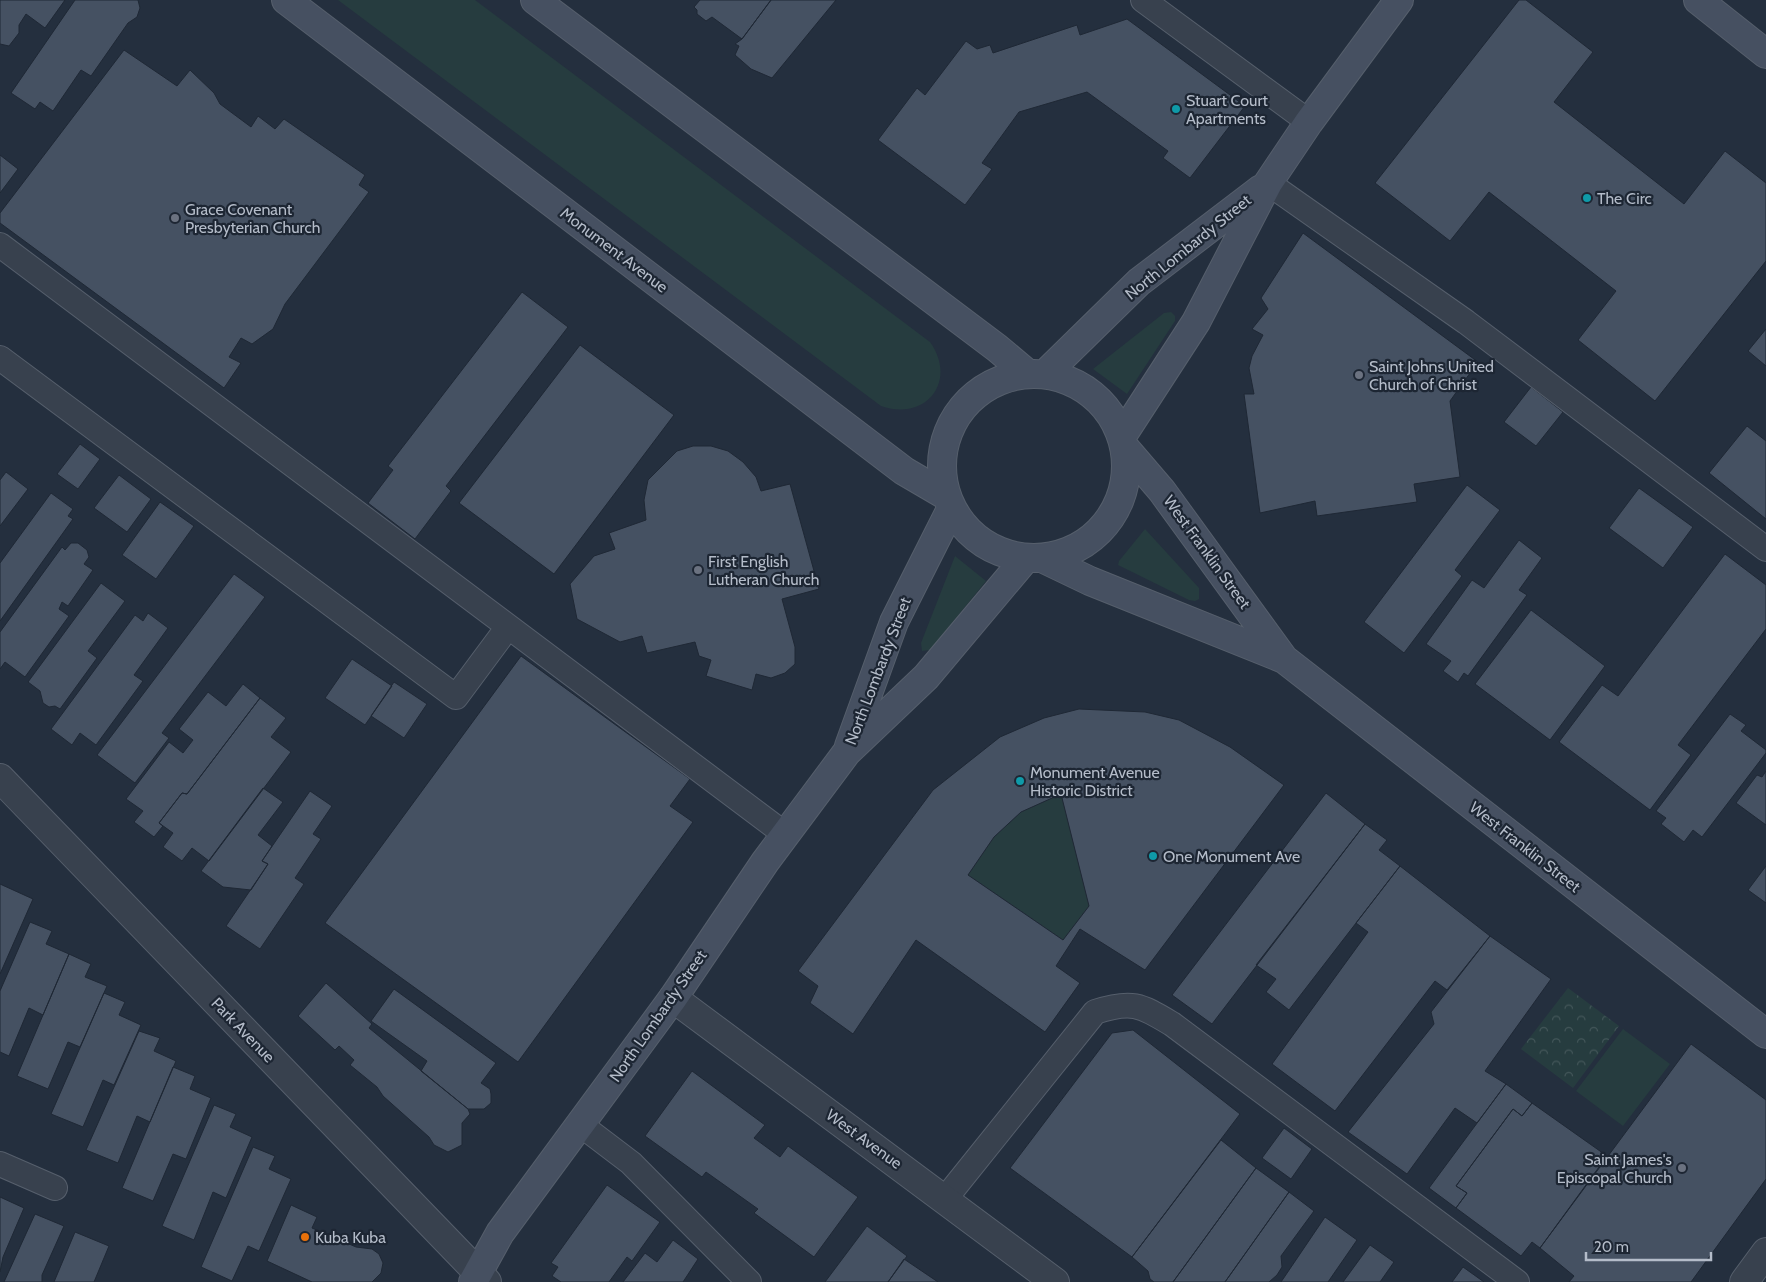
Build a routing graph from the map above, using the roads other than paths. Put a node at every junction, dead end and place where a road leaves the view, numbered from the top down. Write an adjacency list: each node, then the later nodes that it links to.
1 (286, 0): 13 (street, Monument Avenue)
2 (535, 0): 11 (street)
3 (1144, 0): 7 (lane)
4 (1399, 0): 7 (street, North Lombardy Street)
5 (1698, 0): 6 (street)
6 (1766, 54)
7 (1309, 122): 8 (street, North Lombardy Street)
8 (1268, 183): 11 (street, North Lombardy Street); 12 (street, North Lombardy Street); 14 (lane)
9 (0, 245): 16 (lane)
10 (0, 358): 16 (lane)
11 (1036, 374): 12 (street); 13 (street)
12 (1124, 443): 15 (street); 17 (street, West Franklin Street)
13 (948, 502): 15 (street); 18 (street, North Lombardy Street)
14 (1766, 549)
15 (1034, 558): 17 (street, West Franklin Street); 18 (street, North Lombardy Street)
16 (508, 627): 20 (lane)
17 (1284, 659): 22 (street, West Franklin Street)
18 (847, 752): 20 (street, North Lombardy Street)
19 (0, 778): 28 (street, Park Avenue)
20 (786, 835): 21 (street, North Lombardy Street)
21 (673, 998): 23 (street, North Lombardy Street); 26 (street, West Avenue)
22 (1766, 1034)
23 (581, 1125): 28 (street, North Lombardy Street); 29 (lane)
24 (0, 1164): 25 (lane)
25 (56, 1188)
26 (946, 1199): 30 (street, West Avenue); 31 (lane)
27 (1766, 1252): 32 (street)
28 (480, 1278)
29 (748, 1282)
30 (1056, 1282)
31 (1517, 1282)
32 (1744, 1282)

